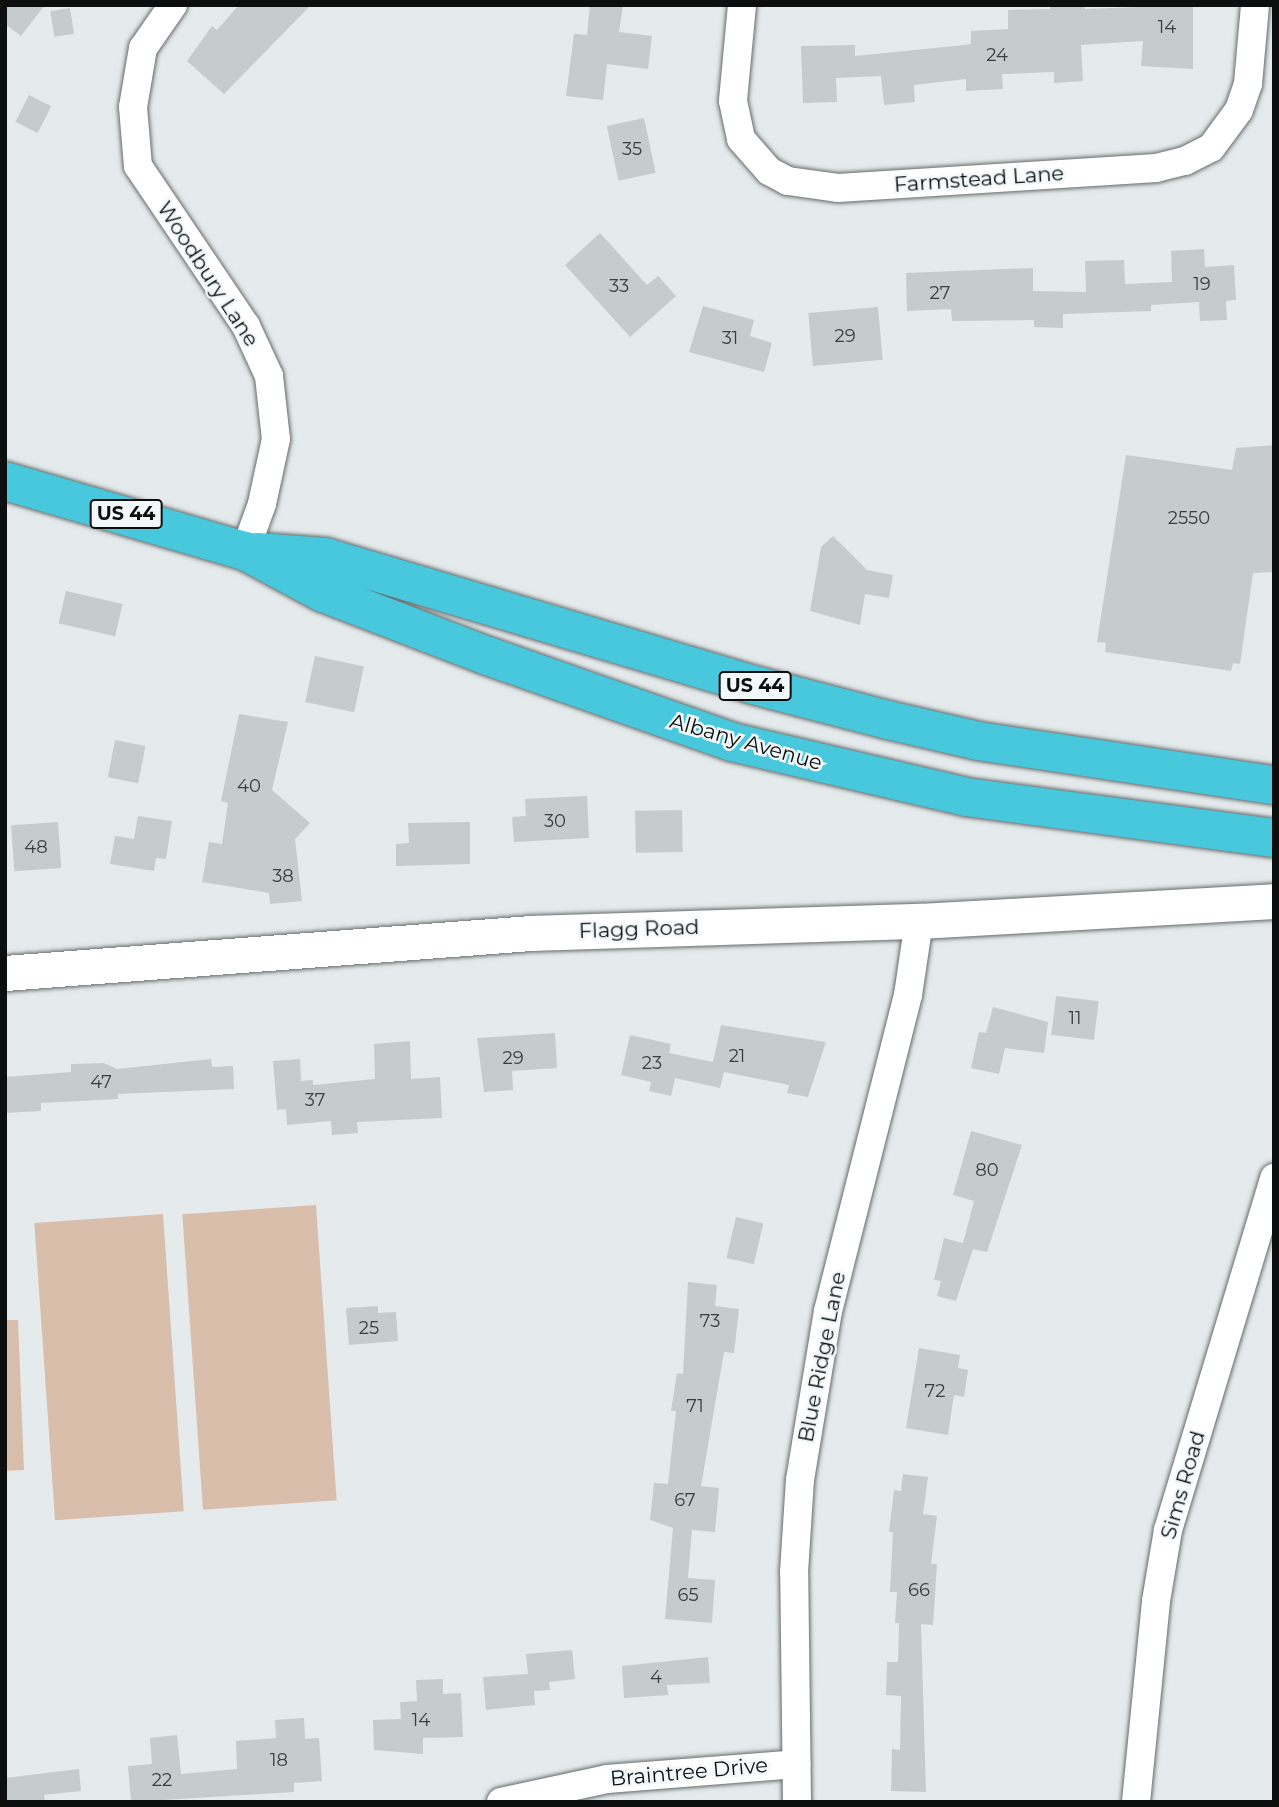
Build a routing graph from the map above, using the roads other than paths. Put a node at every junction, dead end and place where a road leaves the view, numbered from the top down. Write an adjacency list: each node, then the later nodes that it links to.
1 (173, 5): 5 (street, Woodbury Lane)
2 (742, 5): 3 (street, Farmstead Lane)
3 (1255, 5)
4 (5, 481): 5 (highway, Albany Avenue / US 44)
5 (245, 551): 6 (highway, Albany Avenue / US 44); 7 (highway, Albany Avenue / US 44)
6 (1274, 785)
7 (1274, 838)
8 (1274, 901): 9 (street, Flagg Road)
9 (919, 921): 10 (street, Flagg Road); 12 (street, Blue Ridge Lane)
10 (5, 974)
11 (1274, 1178): 15 (street, Sims Road)
12 (796, 1764): 13 (street, Braintree Drive); 14 (street, Blue Ridge Lane)
13 (501, 1802)
14 (797, 1802)
15 (1136, 1802)

